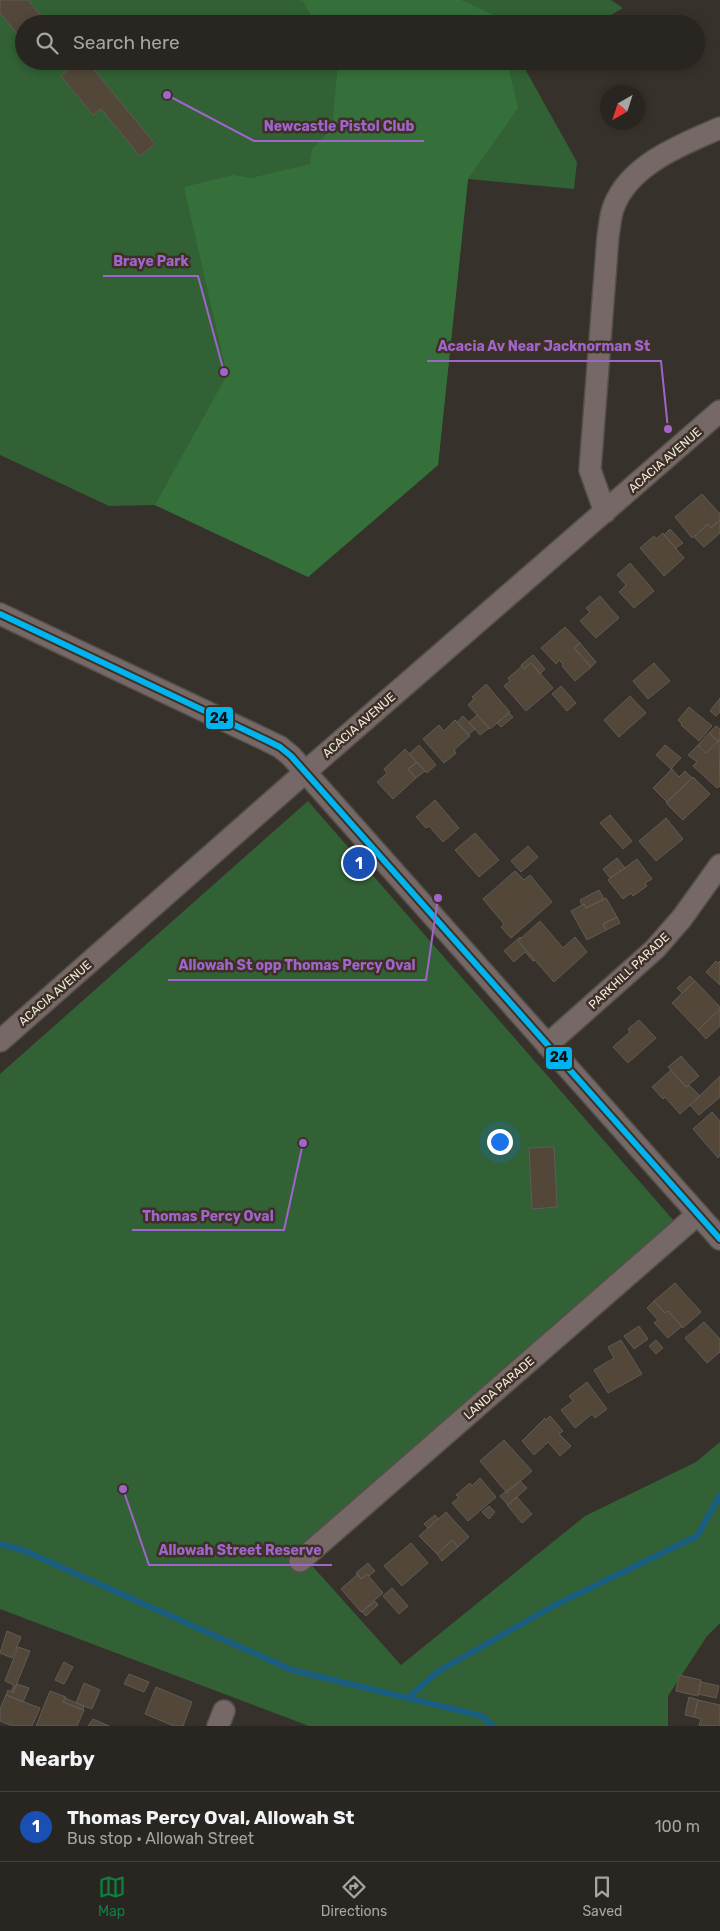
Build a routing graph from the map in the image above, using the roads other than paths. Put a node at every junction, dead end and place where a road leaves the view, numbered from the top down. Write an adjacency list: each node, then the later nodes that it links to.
1 (720, 128): 3 (street)
2 (720, 411): 3 (street, ACACIA AVENUE)
3 (605, 512): 5 (street, ACACIA AVENUE)
4 (0, 614): 5 (street)
5 (306, 772): 7 (street, ACACIA AVENUE); 8 (street)
6 (720, 866): 8 (street, PARKHILL PARADE)
7 (0, 1041)
8 (548, 1045): 9 (street)
9 (698, 1214): 10 (street); 11 (street, LANDA PARADE)
10 (720, 1239)
11 (300, 1562)

